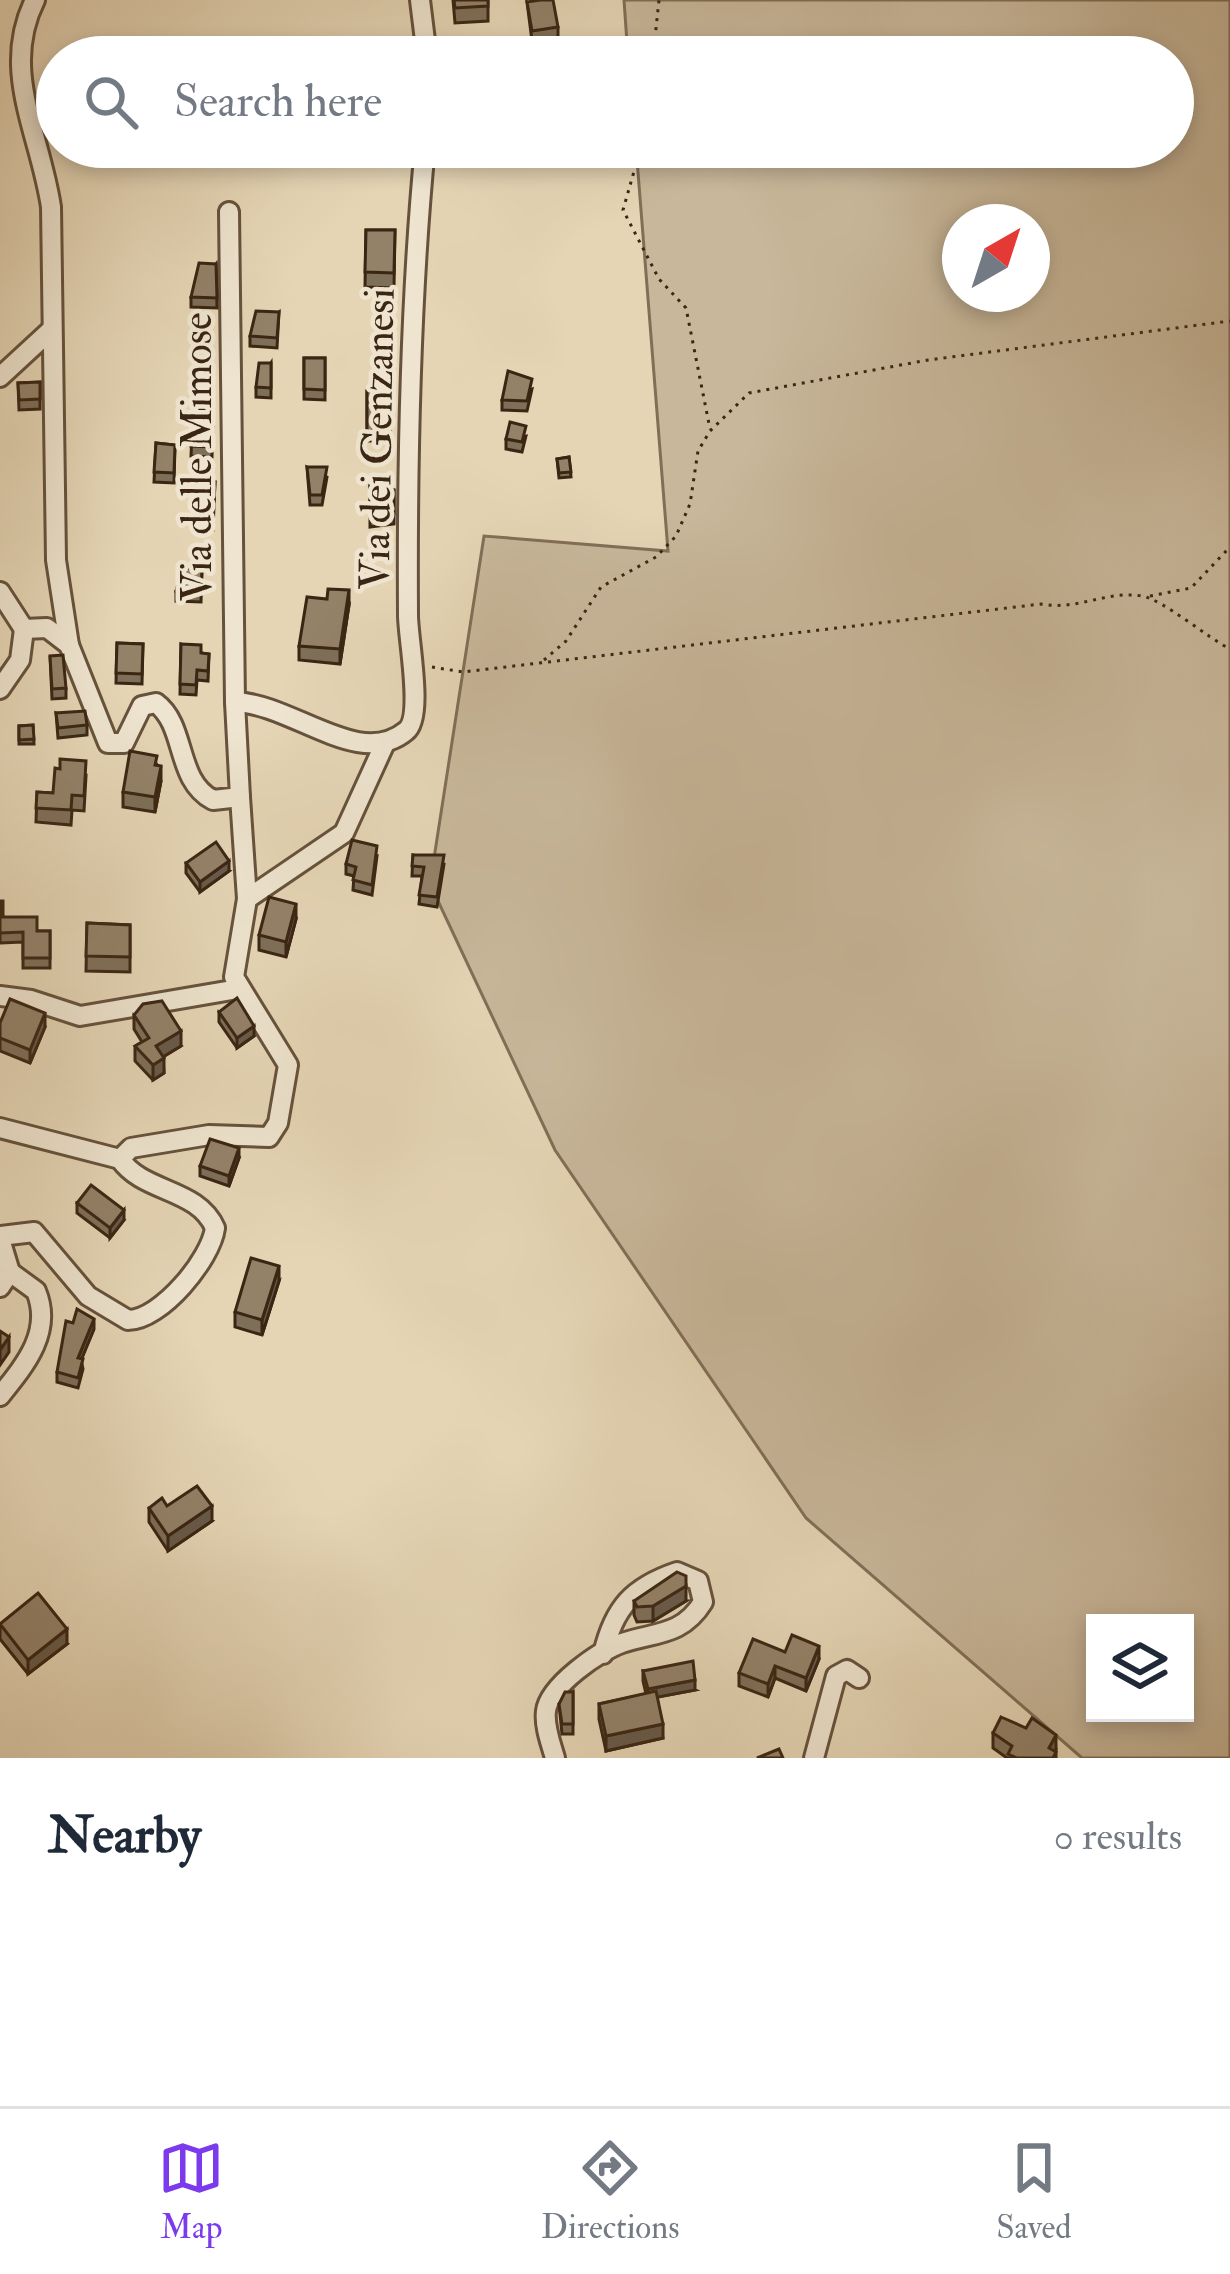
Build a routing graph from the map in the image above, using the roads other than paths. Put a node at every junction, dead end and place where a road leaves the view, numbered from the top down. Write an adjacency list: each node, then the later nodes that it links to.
1 (35, 0): 4 (street)
2 (420, 0): 3 (street)
3 (424, 36)
4 (36, 162)
5 (38, 168): 8 (street)
6 (424, 168): 15 (street, Via dei Genzanesi)
7 (229, 212): 14 (street, Via delle Mimose)
8 (52, 329): 9 (street); 12 (street)
9 (0, 377)
10 (0, 592): 11 (street)
11 (25, 629): 12 (street); 13 (street)
12 (68, 645): 16 (street)
13 (0, 689)
14 (235, 702): 15 (street); 16 (street, Via delle Mimose)
15 (385, 743): 17 (street)
16 (241, 796): 17 (street, Via delle Mimose)
17 (247, 899): 18 (street, Via delle Mimose)
18 (238, 989): 19 (street); 21 (street)
19 (0, 996)
20 (0, 1128): 21 (street)
21 (120, 1160): 22 (street)
22 (0, 1238): 23 (street)
23 (5, 1280): 24 (street)
24 (0, 1396)
25 (603, 1654): 25 (street); 27 (street)
26 (860, 1678): 28 (street)
27 (555, 1758)
28 (814, 1758)

